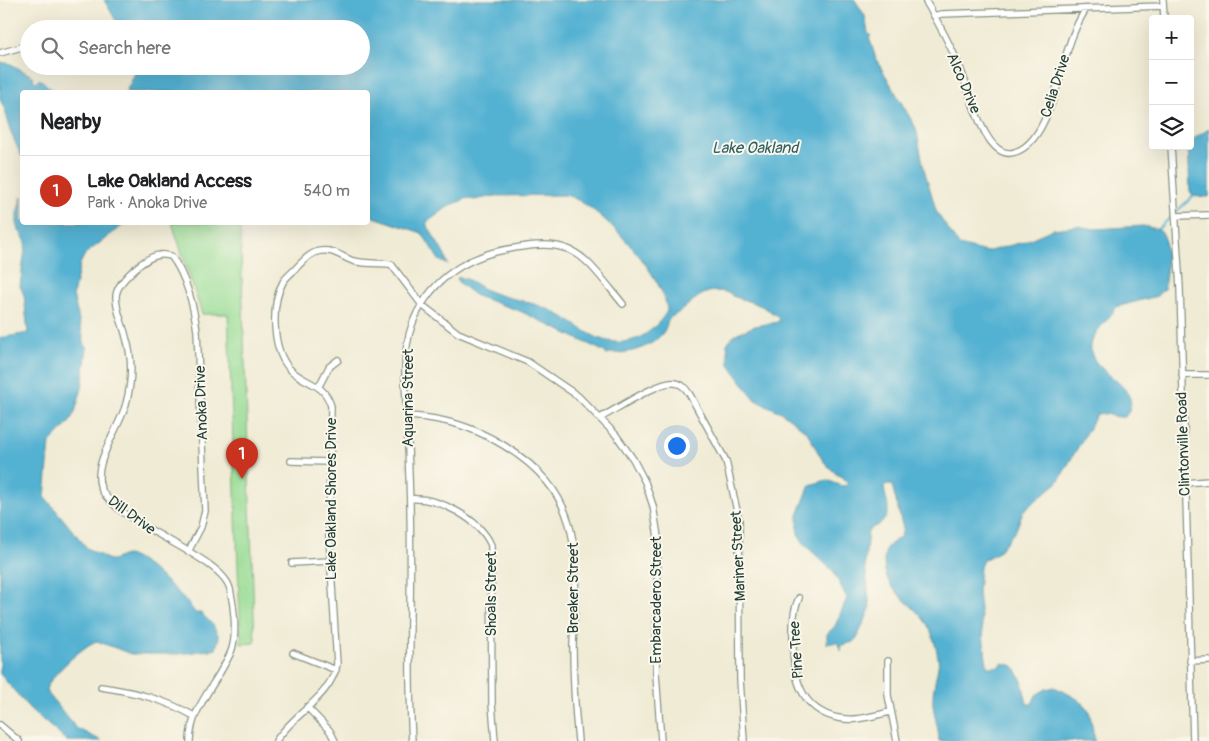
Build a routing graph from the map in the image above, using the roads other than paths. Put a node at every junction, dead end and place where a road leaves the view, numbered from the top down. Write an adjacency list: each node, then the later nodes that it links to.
1 (924, 0): 4 (street, Alco Drive)
2 (1163, 3): 3 (street)
3 (1086, 9): 4 (street); 8 (street, Celia Drive)
4 (934, 16): 8 (street, Alco Drive)
5 (20, 47): 6 (street)
6 (0, 53)
7 (1171, 150): 9 (street, Clintonville Road)
8 (1013, 153)
9 (1176, 216): 10 (street); 15 (street, Clintonville Road)
10 (1209, 216)
11 (172, 256): 25 (street, Anoka Drive); 25 (street, Dill Drive)
12 (623, 304): 13 (street, Aquarina Street)
13 (422, 305): 17 (street); 18 (street, Aquarina Street); 19 (street, Embarcadero Street)
14 (338, 360): 17 (street)
15 (1182, 375): 16 (street); 23 (street, Clintonville Road)
16 (1209, 375)
17 (319, 386): 21 (street, Lake Oakland Shores Drive)
18 (407, 416): 24 (street, Aquarina Street); 45 (street, Breaker Street)
19 (600, 418): 46 (street, Embarcadero Street); 47 (street, Mariner Street)
20 (291, 461): 21 (street)
21 (330, 462): 26 (street, Lake Oakland Shores Drive)
22 (1209, 482): 23 (street)
23 (1184, 483): 32 (street, Clintonville Road)
24 (410, 499): 43 (street, Aquarina Street); 44 (street, Shoals Street)
25 (188, 552): 37 (street, Dill Drive)
26 (330, 561): 27 (street); 33 (street, Lake Oakland Shores Drive)
27 (292, 563)
28 (799, 598): 36 (street, Pine Tree)
29 (294, 653): 33 (street)
30 (1209, 660): 32 (street)
31 (888, 661): 36 (street)
32 (1190, 661): 49 (street, Clintonville Road)
33 (336, 670): 35 (street)
34 (101, 686): 37 (street)
35 (308, 706): 41 (street); 42 (street)
36 (891, 712): 48 (street)
37 (194, 716): 40 (street, Dill Drive)
38 (0, 725): 39 (street)
39 (19, 741)
40 (190, 741)
41 (276, 741)
42 (335, 741)
43 (412, 741)
44 (495, 741)
45 (578, 741)
46 (661, 741)
47 (744, 741)
48 (897, 741)
49 (1193, 741)

